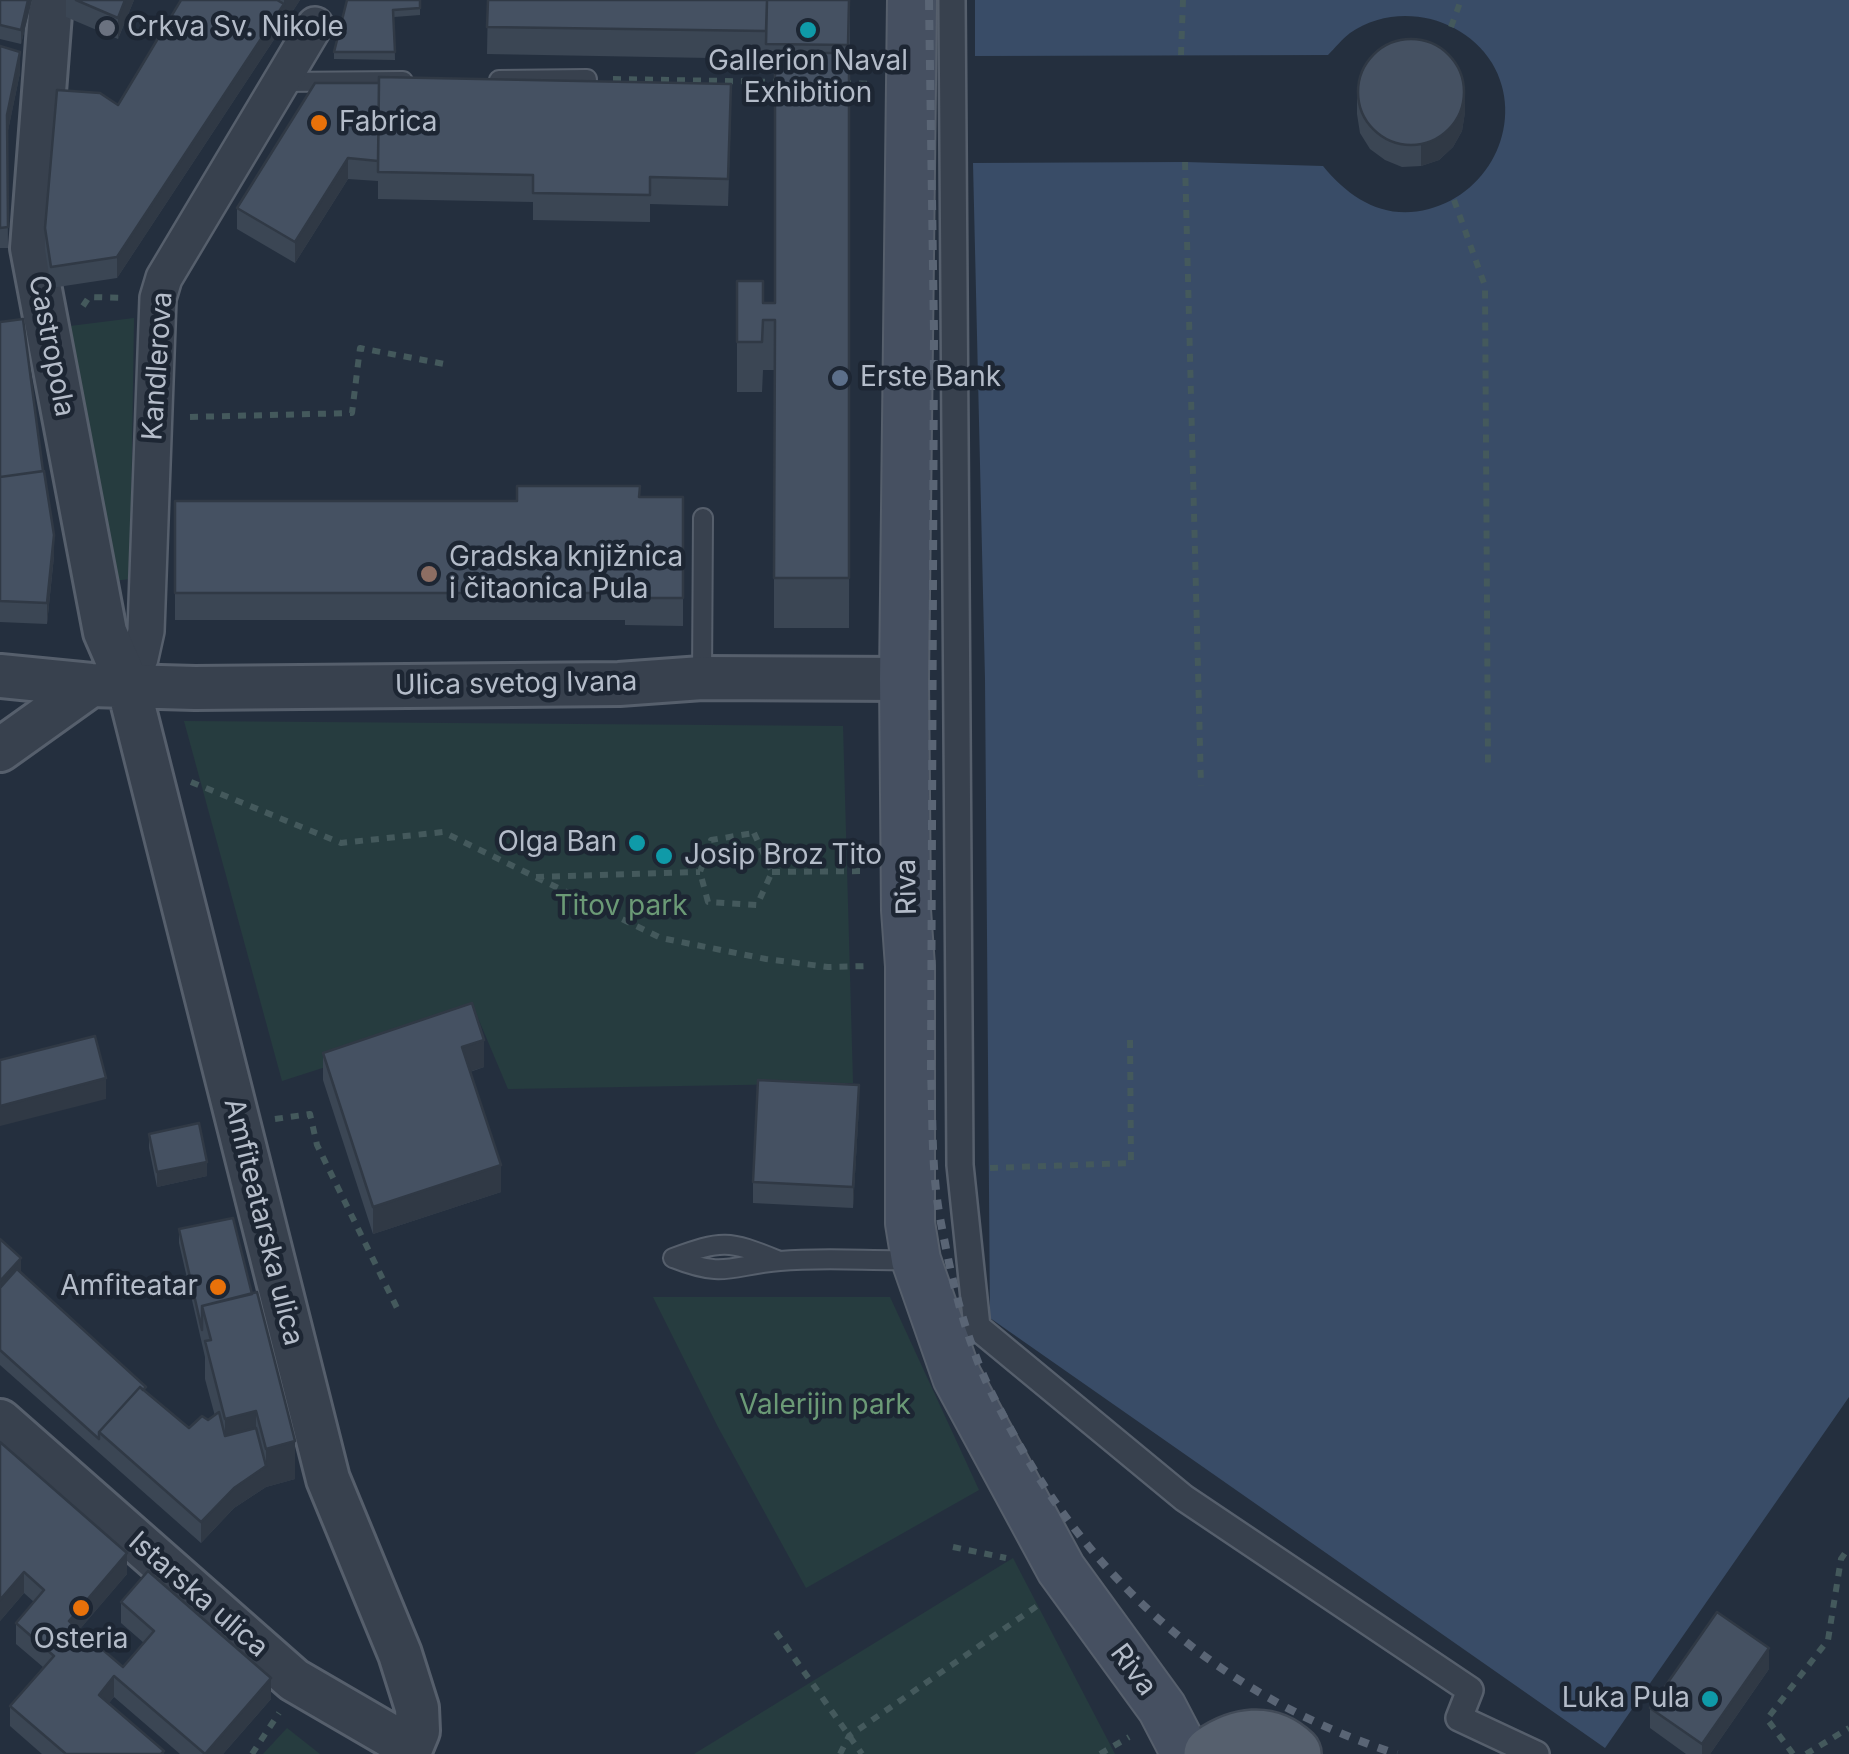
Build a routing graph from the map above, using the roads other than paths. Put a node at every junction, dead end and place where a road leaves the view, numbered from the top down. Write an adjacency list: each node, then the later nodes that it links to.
1 (54, 0): 13 (street, Castropola)
2 (912, 0): 12 (main road, Riva)
3 (952, 0): 22 (street)
4 (318, 13): 8 (street, Kandlerova)
5 (587, 79): 6 (lane)
6 (471, 80)
7 (413, 81): 8 (lane)
8 (278, 82): 13 (street, Kandlerova)
9 (703, 518): 11 (lane)
10 (0, 676): 13 (street, Ulica svetog Ivana)
11 (702, 678): 12 (street, Ulica svetog Ivana); 13 (street, Ulica svetog Ivana)
12 (904, 679): 16 (main road, Riva)
13 (110, 685): 14 (street); 20 (street, Amfiteatarska ulica)
14 (0, 750)
15 (778, 1260): 16 (lane)
16 (916, 1260): 18 (main road, Riva)
17 (0, 1421): 20 (street, Istarska ulica)
18 (1146, 1722): 19 (main road, Riva); 21 (main road, Riva)
19 (1250, 1748)
20 (415, 1751)
21 (1186, 1754)
22 (1536, 1754)

